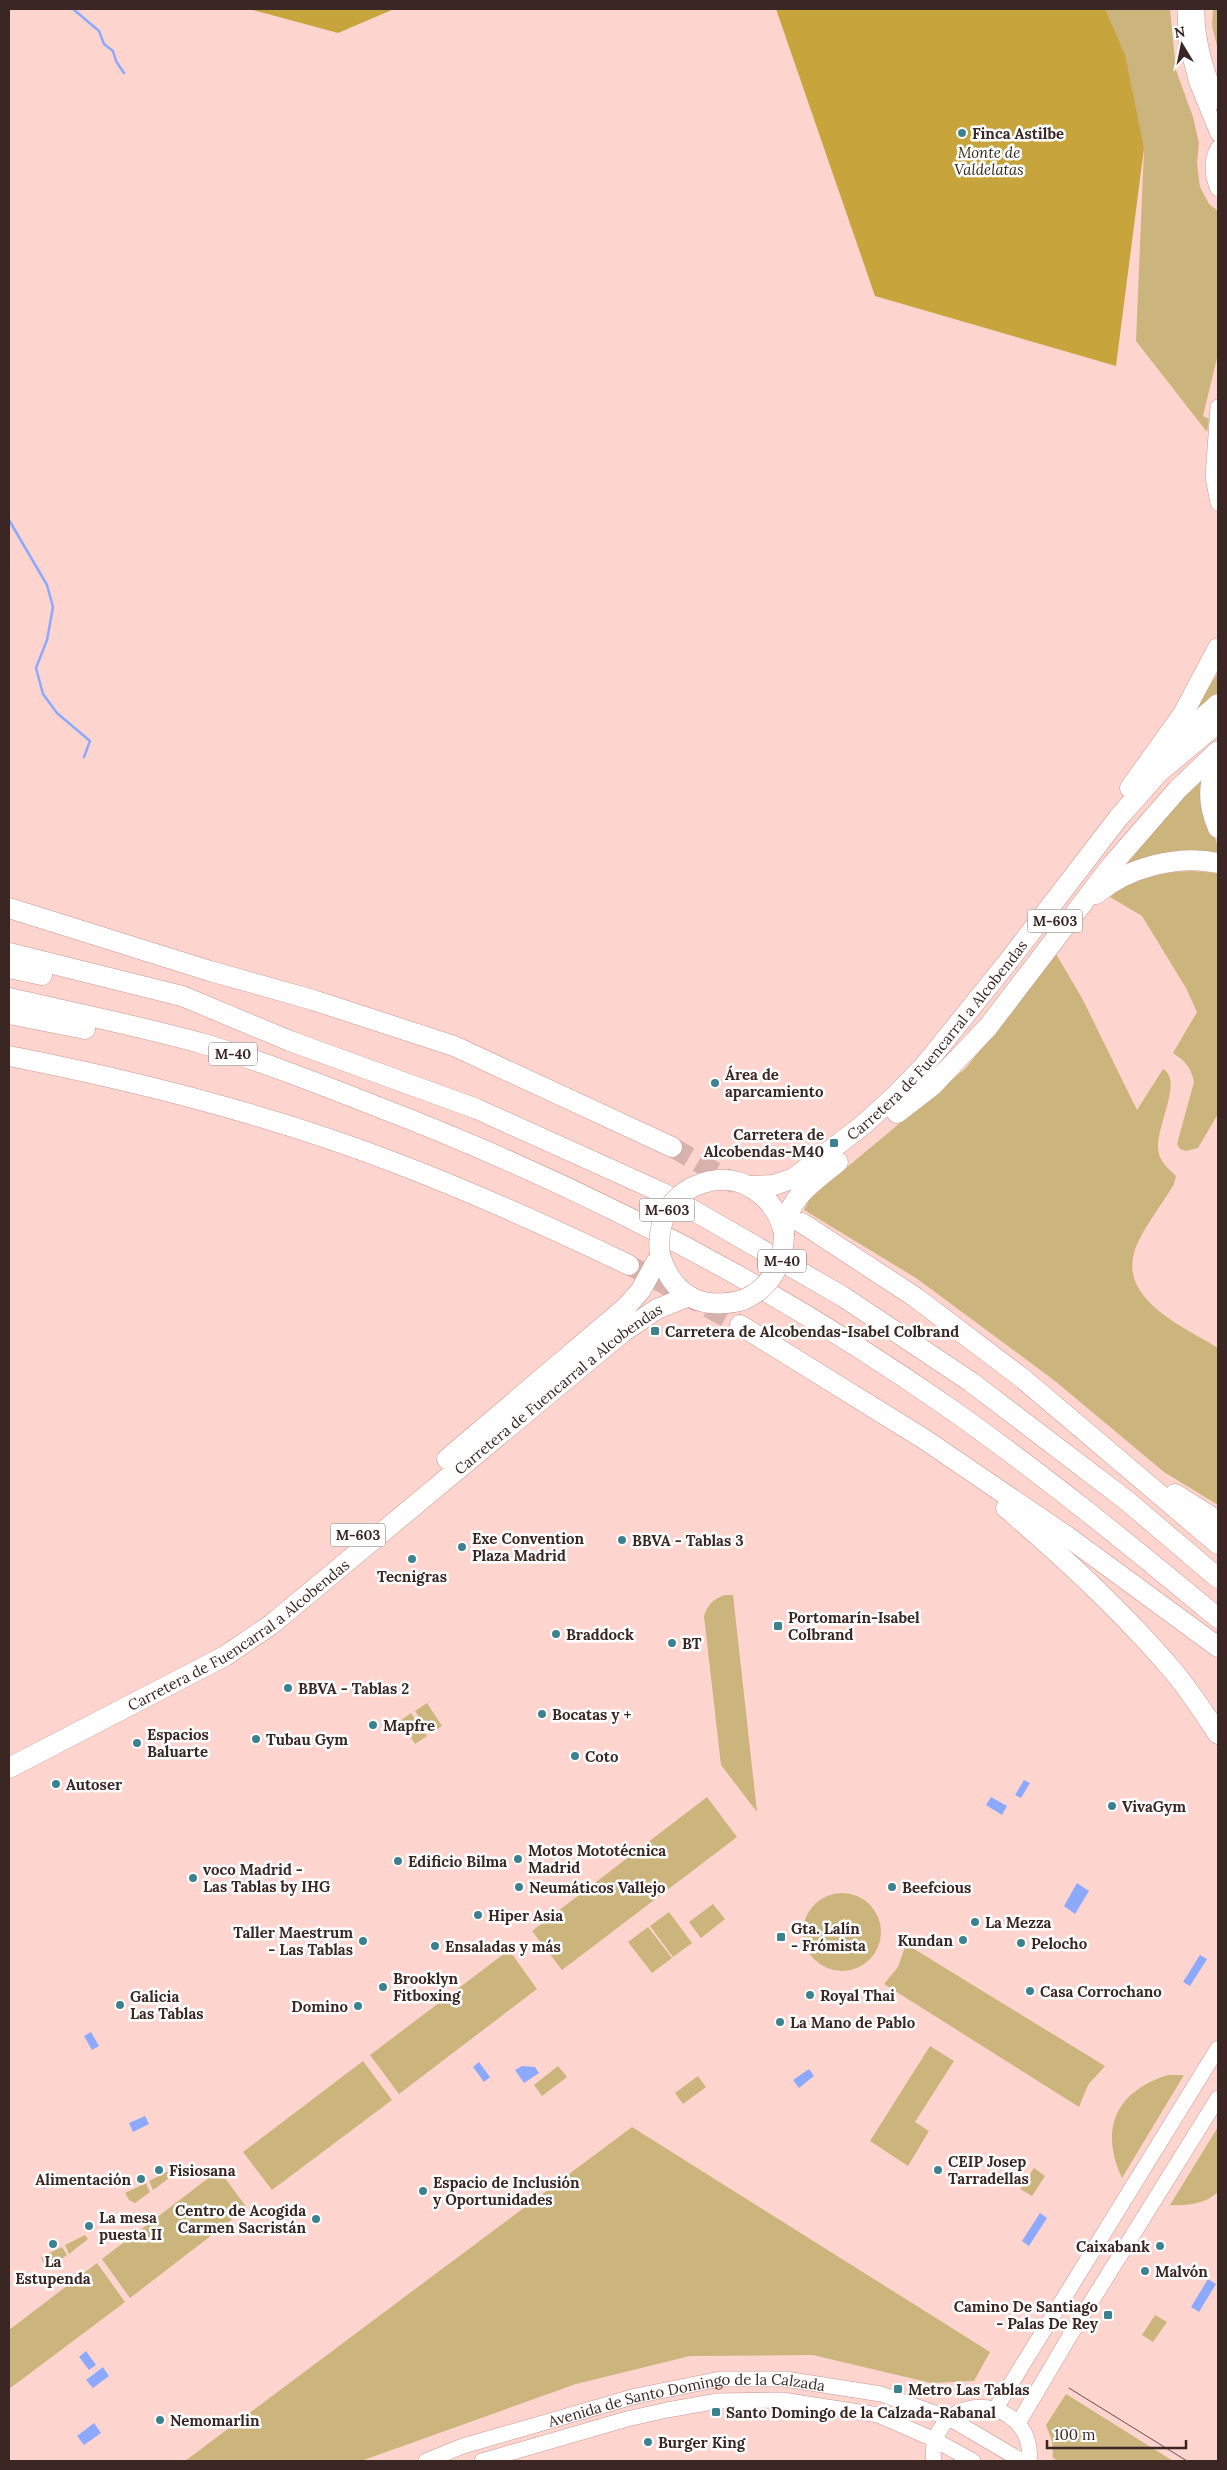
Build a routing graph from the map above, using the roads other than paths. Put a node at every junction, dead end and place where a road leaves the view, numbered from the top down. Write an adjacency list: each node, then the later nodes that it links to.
1 (1185, 9): 4 (street)
2 (1197, 9): 3 (street)
3 (1218, 102)
4 (1218, 134)
5 (1218, 148): 6 (street)
6 (1218, 189)
7 (1218, 407): 8 (street)
8 (1218, 504)
9 (1218, 648): 15 (highway)
10 (1218, 704): 15 (highway)
11 (1218, 722): 22 (highway, Carretera de Fuencarral a Alcobendas / M-603)
12 (1218, 735): 29 (highway, Carretera de Fuencarral a Alcobendas / M-603)
13 (1218, 751): 19 (highway)
14 (1218, 764): 16 (highway)
15 (1134, 782): 22 (highway)
16 (1218, 828)
17 (1218, 863): 19 (highway)
18 (9, 908): 24 (highway)
19 (1080, 909): 29 (highway)
20 (9, 918): 24 (highway)
21 (9, 953): 27 (highway)
22 (1007, 963): 32 (highway, Carretera de Fuencarral a Alcobendas / M-603)
23 (9, 968): 27 (highway, M-40)
24 (210, 971): 31 (highway)
25 (9, 998): 30 (highway, M-40)
26 (9, 1014): 30 (highway)
27 (290, 1041): 43 (highway, M-40)
28 (14, 1057): 36 (highway)
29 (897, 1112): 34 (highway, Carretera de Fuencarral a Alcobendas / M-603)
30 (450, 1134): 44 (highway, M-40)
31 (672, 1147)
32 (750, 1186): 34 (highway, M-603); 35 (highway, M-603, bridge)
33 (802, 1223): 40 (highway)
34 (784, 1233): 37 (highway, M-603, bridge)
35 (660, 1255): 37 (highway, M-603); 47 (highway, Carretera de Fuencarral a Alcobendas / M-603)
36 (629, 1265)
37 (689, 1296): 48 (highway, Carretera de Fuencarral a Alcobendas / M-603)
38 (740, 1325): 39 (highway)
39 (924, 1438): 45 (highway); 46 (highway)
40 (1097, 1440): 41 (highway); 42 (highway)
41 (1218, 1521)
42 (1218, 1544)
43 (1218, 1578)
44 (1218, 1618)
45 (1218, 1647)
46 (1218, 1734)
47 (9, 1754)
48 (9, 1768)
49 (1218, 2048): 51 (street)
50 (1218, 2098): 53 (street)
51 (996, 2408): 52 (street); 53 (street)
52 (949, 2418): 54 (street); 55 (street, Avenida de Santo Domingo de la Calzada); 59 (street, Avenida de Santo Domingo de la Calzada)
53 (1019, 2422): 60 (street)
54 (935, 2440): 56 (street, Avenida de Santo Domingo de la Calzada); 57 (street); 58 (street, Avenida de Santo Domingo de la Calzada)
55 (426, 2461)
56 (482, 2461)
57 (934, 2461)
58 (973, 2461)
59 (1022, 2461)
60 (1029, 2461)

